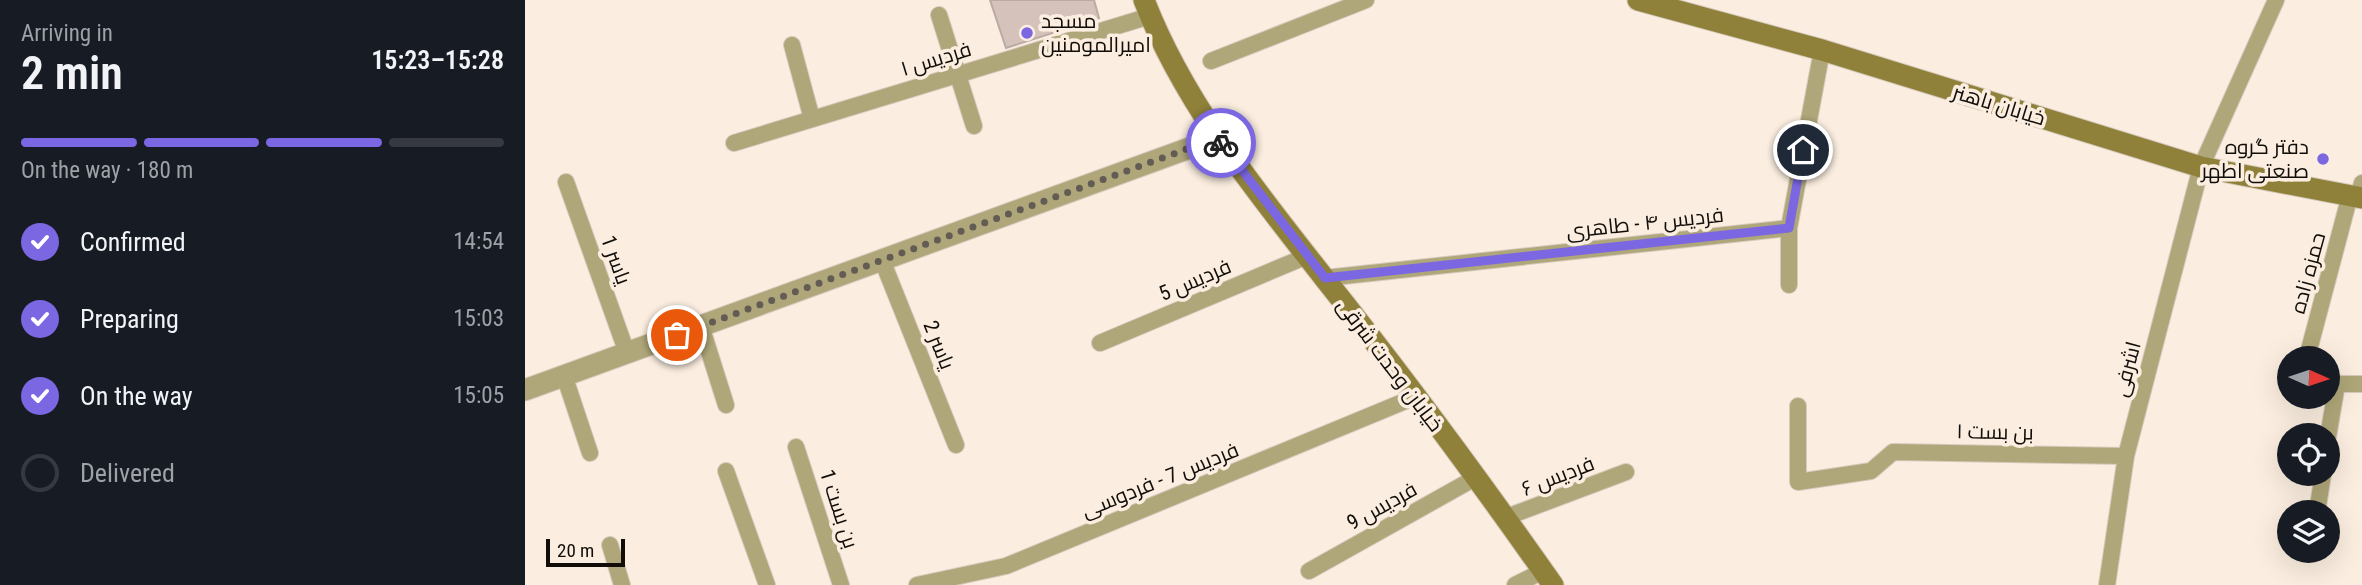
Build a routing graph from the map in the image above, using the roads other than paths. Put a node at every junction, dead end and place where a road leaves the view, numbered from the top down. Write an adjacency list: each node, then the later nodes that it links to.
1 (1366, 0): 8 (lane)
2 (1638, 0): 7 (main road, خیابان باهنر)
3 (2276, 0): 14 (lane, اشرفی)
4 (1147, 8): 9 (lane, فردیس ۱); 12 (main road, خیابان وحدت شرقی)
5 (939, 15): 9 (lane)
6 (792, 45): 10 (lane)
7 (1822, 50): 14 (main road, خیابان باهنر); 17 (lane)
8 (1211, 61)
9 (958, 75): 10 (lane, فردیس ۱); 11 (lane)
10 (812, 119): 13 (lane, فردیس ۱)
11 (974, 126)
12 (1217, 138): 18 (main road, خیابان وحدت شرقی); 19 (street)
13 (734, 143)
14 (2201, 167): 16 (main road, خیابان باهنر); 36 (lane, اشرفی)
15 (566, 182): 25 (lane, یاسر 1)
16 (2358, 193): 24 (lane, حمزه زاده)
17 (1789, 228): 20 (lane, فردیس ۴ - طاهری); 21 (lane)
18 (1307, 256): 20 (main road, خیابان وحدت شرقی); 23 (lane, فردیس 5)
19 (882, 260): 22 (street); 33 (lane, یاسر 2)
20 (1325, 278): 30 (main road, خیابان وحدت شرقی)
21 (1789, 285)
22 (701, 326): 25 (street); 31 (lane)
23 (1100, 343)
24 (2310, 346)
25 (627, 352): 26 (street)
26 (564, 375): 29 (street); 35 (lane)
27 (2340, 380): 28 (lane)
28 (2362, 384)
29 (525, 390)
30 (1415, 397): 39 (main road, خیابان وحدت شرقی); 47 (lane, فردیس 7 - فردوسی)
31 (726, 405)
32 (1798, 406): 36 (lane, بن بست ۱)
33 (956, 445)
34 (796, 447): 46 (lane, بن بست 1)
35 (590, 453)
36 (2126, 456): 49 (lane, اشرفی)
37 (726, 471): 45 (lane)
38 (1626, 472): 40 (lane, فردیس ۶)
39 (1475, 478): 40 (main road, خیابان وحدت شرقی); 42 (lane, فردیس 9)
40 (1504, 518): 43 (main road, خیابان وحدت شرقی)
41 (610, 545): 44 (lane)
42 (1309, 571)
43 (1548, 578): 48 (lane)
44 (622, 585)
45 (767, 585)
46 (841, 585)
47 (916, 585)
48 (1515, 585)
49 (2107, 585)

